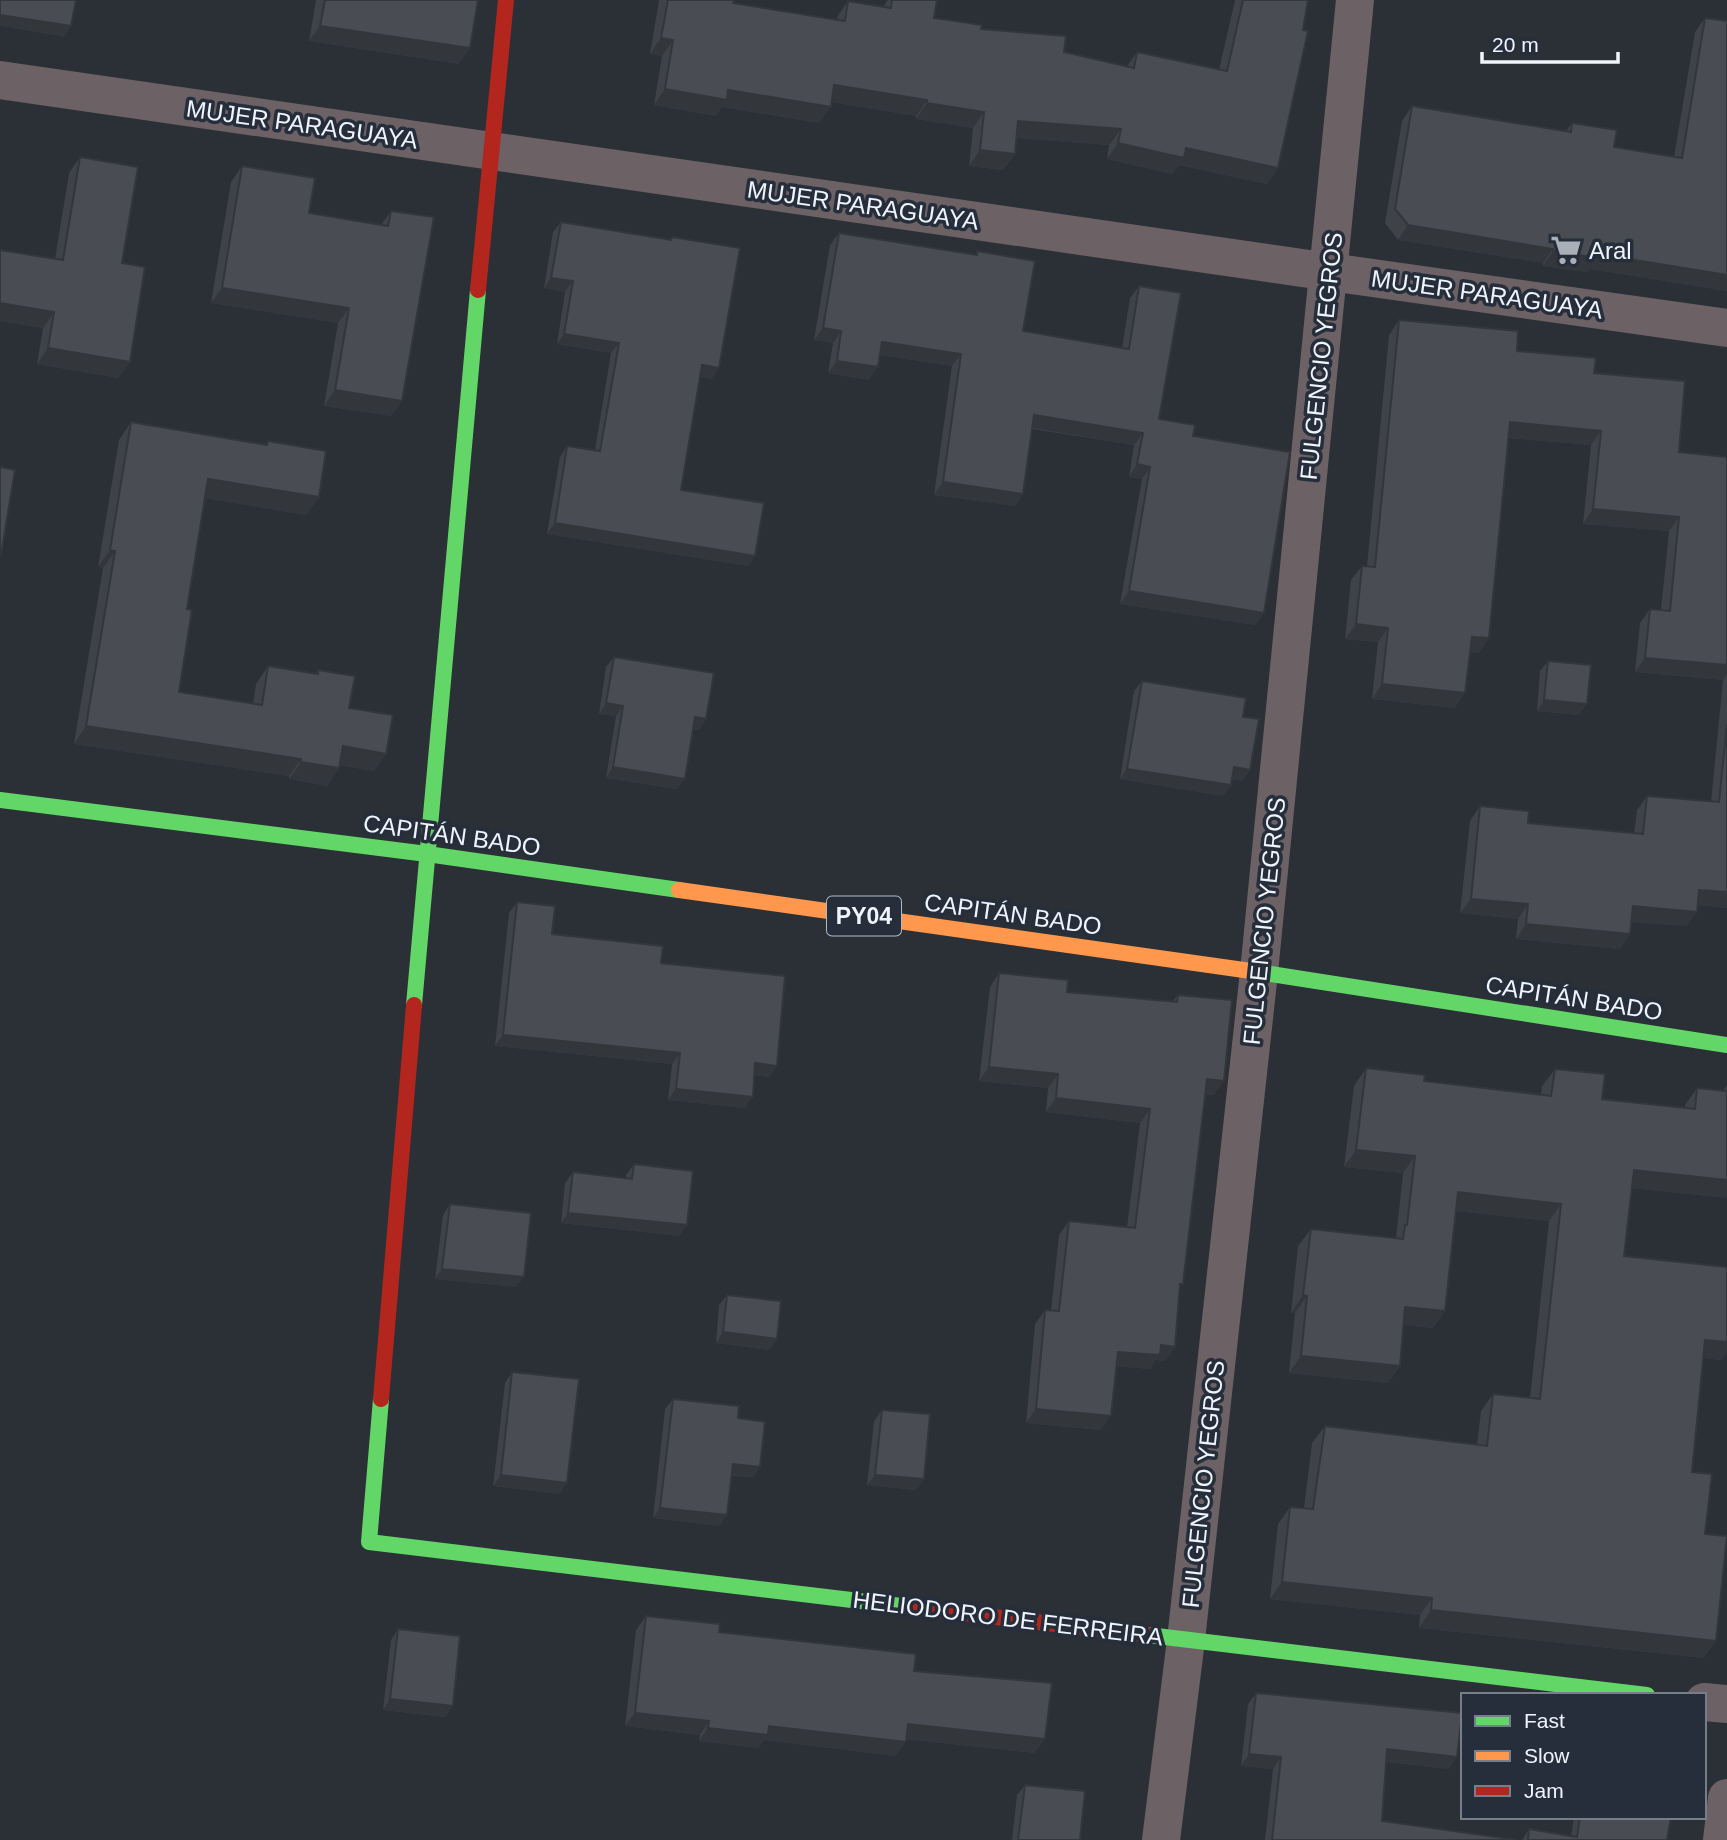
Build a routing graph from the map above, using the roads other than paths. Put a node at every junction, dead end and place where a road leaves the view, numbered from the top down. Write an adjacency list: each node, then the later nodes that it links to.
1 (506, 0): 4 (street)
2 (1355, 0): 5 (street, FULGENCIO YEGROS)
3 (0, 80): 4 (street, MUJER PARAGUAYA)
4 (490, 151): 5 (street, MUJER PARAGUAYA); 8 (street)
5 (1330, 272): 6 (street, MUJER PARAGUAYA); 9 (street, FULGENCIO YEGROS)
6 (1727, 328)
7 (0, 800): 8 (street, CAPITÁN BADO / PY04)
8 (427, 854): 9 (street, CAPITÁN BADO / PY04); 11 (street, HELIODORO DE FERREIRA)
9 (1259, 972): 10 (street, CAPITÁN BADO / PY04); 11 (street, FULGENCIO YEGROS)
10 (1727, 1045)
11 (1186, 1640): 12 (street, HELIODORO DE FERREIRA); 16 (street, FULGENCIO YEGROS)
12 (1630, 1693)
13 (1706, 1702): 14 (street)
14 (1727, 1704)
15 (1727, 1798): 17 (street)
16 (1161, 1840)
17 (1722, 1840)

